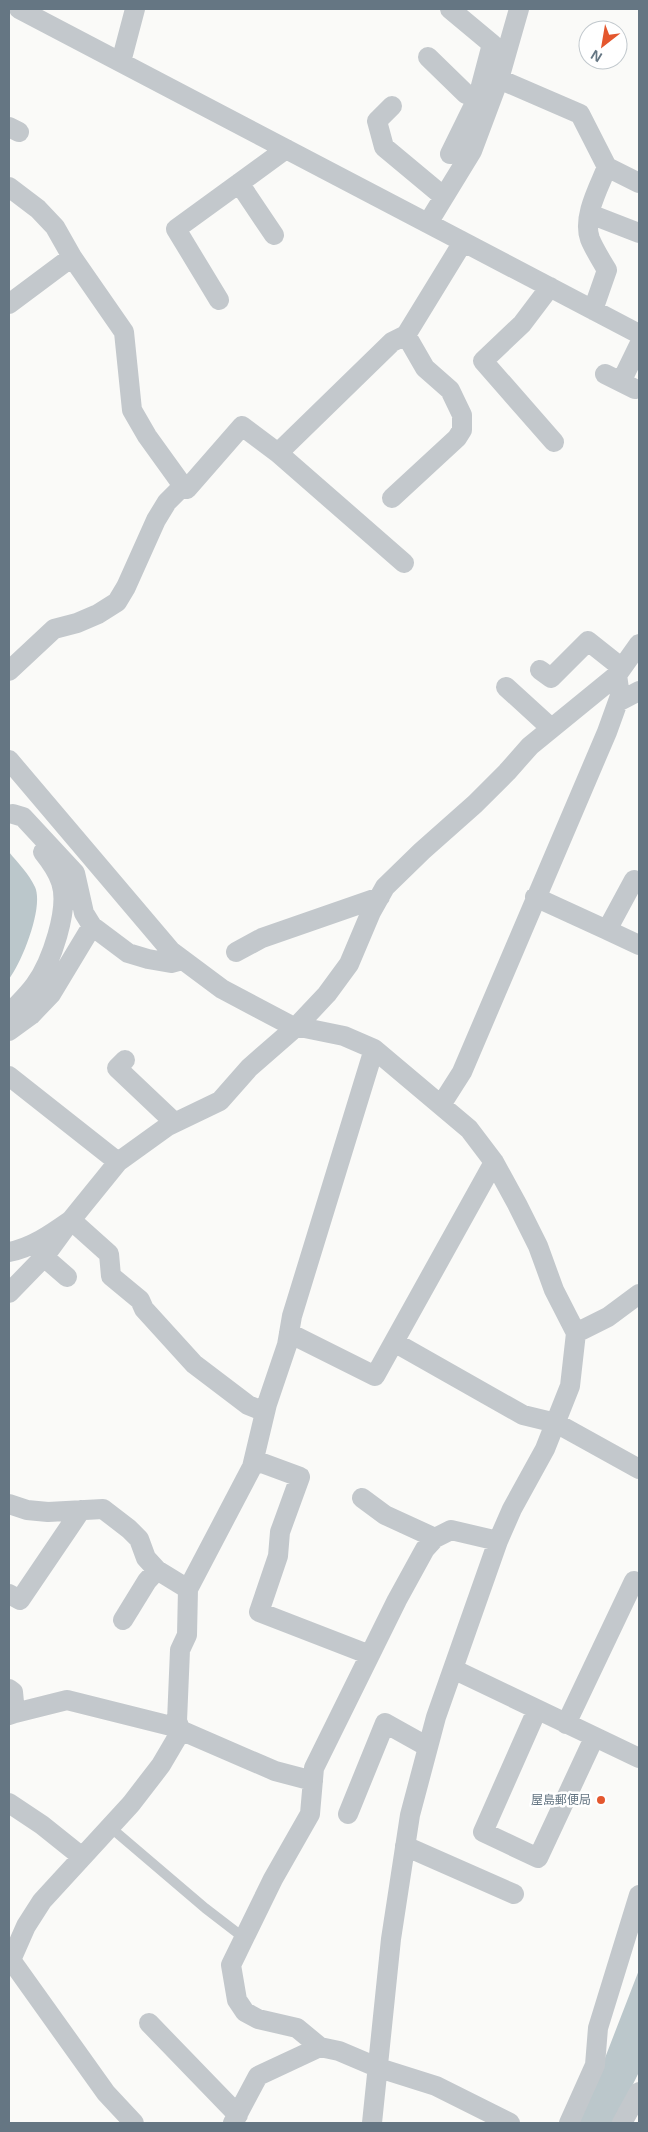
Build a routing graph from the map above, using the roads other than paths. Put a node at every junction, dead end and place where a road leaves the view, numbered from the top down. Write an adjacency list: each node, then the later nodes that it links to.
1 (19, 9): 6 (street)
2 (135, 9): 6 (street)
3 (450, 9): 8 (street)
4 (519, 9): 7 (street)
5 (428, 57): 8 (street)
6 (121, 62): 10 (street)
7 (499, 79): 8 (street); 12 (street)
8 (484, 99): 11 (street); 16 (street)
9 (392, 106): 16 (street)
10 (286, 149): 13 (street); 18 (street)
11 (450, 154)
12 (607, 167): 14 (street); 17 (street)
13 (238, 183): 20 (street); 24 (street)
14 (639, 183)
15 (9, 187): 22 (street)
16 (444, 197): 18 (street)
17 (590, 214): 19 (street); 26 (street)
18 (428, 223): 21 (street)
19 (639, 233)
20 (274, 235)
21 (463, 242): 23 (street); 28 (street)
22 (72, 257): 25 (street); 33 (street)
23 (550, 287): 26 (street); 31 (street)
24 (219, 300)
25 (9, 304)
26 (593, 310): 27 (street)
27 (639, 334)
28 (406, 335): 32 (street); 34 (street)
29 (639, 345): 30 (street)
30 (620, 381)
31 (554, 442)
32 (278, 453): 33 (street); 35 (street)
33 (183, 486): 38 (street)
34 (392, 498)
35 (404, 563)
36 (639, 644): 39 (street)
37 (540, 670): 39 (street)
38 (9, 671)
39 (620, 672): 42 (street); 43 (street)
40 (506, 687): 43 (street)
41 (639, 691): 42 (street)
42 (618, 702): 48 (street)
43 (551, 728): 47 (street)
44 (9, 760): 53 (street)
45 (11, 811): 49 (street); 54 (street)
46 (634, 880): 50 (street)
47 (380, 897): 52 (street); 55 (street)
48 (535, 897): 50 (street); 60 (street)
49 (92, 926): 53 (street); 56 (street)
50 (607, 930): 51 (street)
51 (639, 945)
52 (236, 952)
53 (182, 960): 55 (street)
54 (9, 1014)
55 (296, 1027): 57 (street); 61 (street)
56 (9, 1031)
57 (374, 1049): 60 (street); 70 (street)
58 (125, 1060): 61 (street)
59 (9, 1076): 62 (street)
60 (442, 1105): 63 (street)
61 (174, 1122): 62 (street)
62 (118, 1162): 64 (street)
63 (494, 1162): 71 (street); 72 (street)
64 (71, 1220): 65 (street); 66 (street); 73 (street)
65 (9, 1252)
66 (44, 1257): 67 (street); 68 (street)
67 (67, 1277)
68 (9, 1293)
69 (639, 1294): 71 (street)
70 (289, 1333): 72 (street); 73 (street)
71 (576, 1333): 74 (street)
72 (394, 1342): 74 (street)
73 (265, 1412): 75 (street)
74 (556, 1423): 76 (street); 81 (street)
75 (254, 1460): 84 (street); 87 (street)
76 (639, 1469)
77 (362, 1498): 80 (street)
78 (9, 1504): 79 (street)
79 (81, 1510): 82 (street); 85 (street)
80 (435, 1538): 81 (street); 87 (street)
81 (498, 1541): 88 (street)
82 (157, 1570): 84 (street); 86 (street)
83 (634, 1581): 92 (street)
84 (188, 1589): 93 (street)
85 (9, 1594)
86 (123, 1620)
87 (370, 1655): 97 (street)
88 (453, 1669): 90 (street); 95 (street)
89 (9, 1689): 91 (street)
90 (537, 1710): 92 (street); 94 (street)
91 (12, 1714): 93 (street)
92 (566, 1724): 94 (street)
93 (181, 1731): 97 (street); 100 (street)
94 (594, 1738): 96 (street)
95 (428, 1747): 99 (street); 101 (street)
96 (639, 1758)
97 (313, 1781): 105 (street)
98 (9, 1803): 102 (street)
99 (348, 1814)
100 (110, 1826): 102 (street); 105 (lane)
101 (405, 1846): 103 (street); 109 (street)
102 (82, 1857): 106 (street)
103 (514, 1894)
104 (639, 1895): 115 (street)
105 (244, 1938): 108 (street)
106 (10, 1958): 112 (street)
107 (149, 2023): 111 (street)
108 (320, 2047): 109 (street); 111 (street)
109 (379, 2068): 113 (street); 114 (street)
110 (639, 2091): 116 (street)
111 (235, 2119)
112 (134, 2123)
113 (372, 2123)
114 (510, 2123)
115 (569, 2123)
116 (622, 2123)

